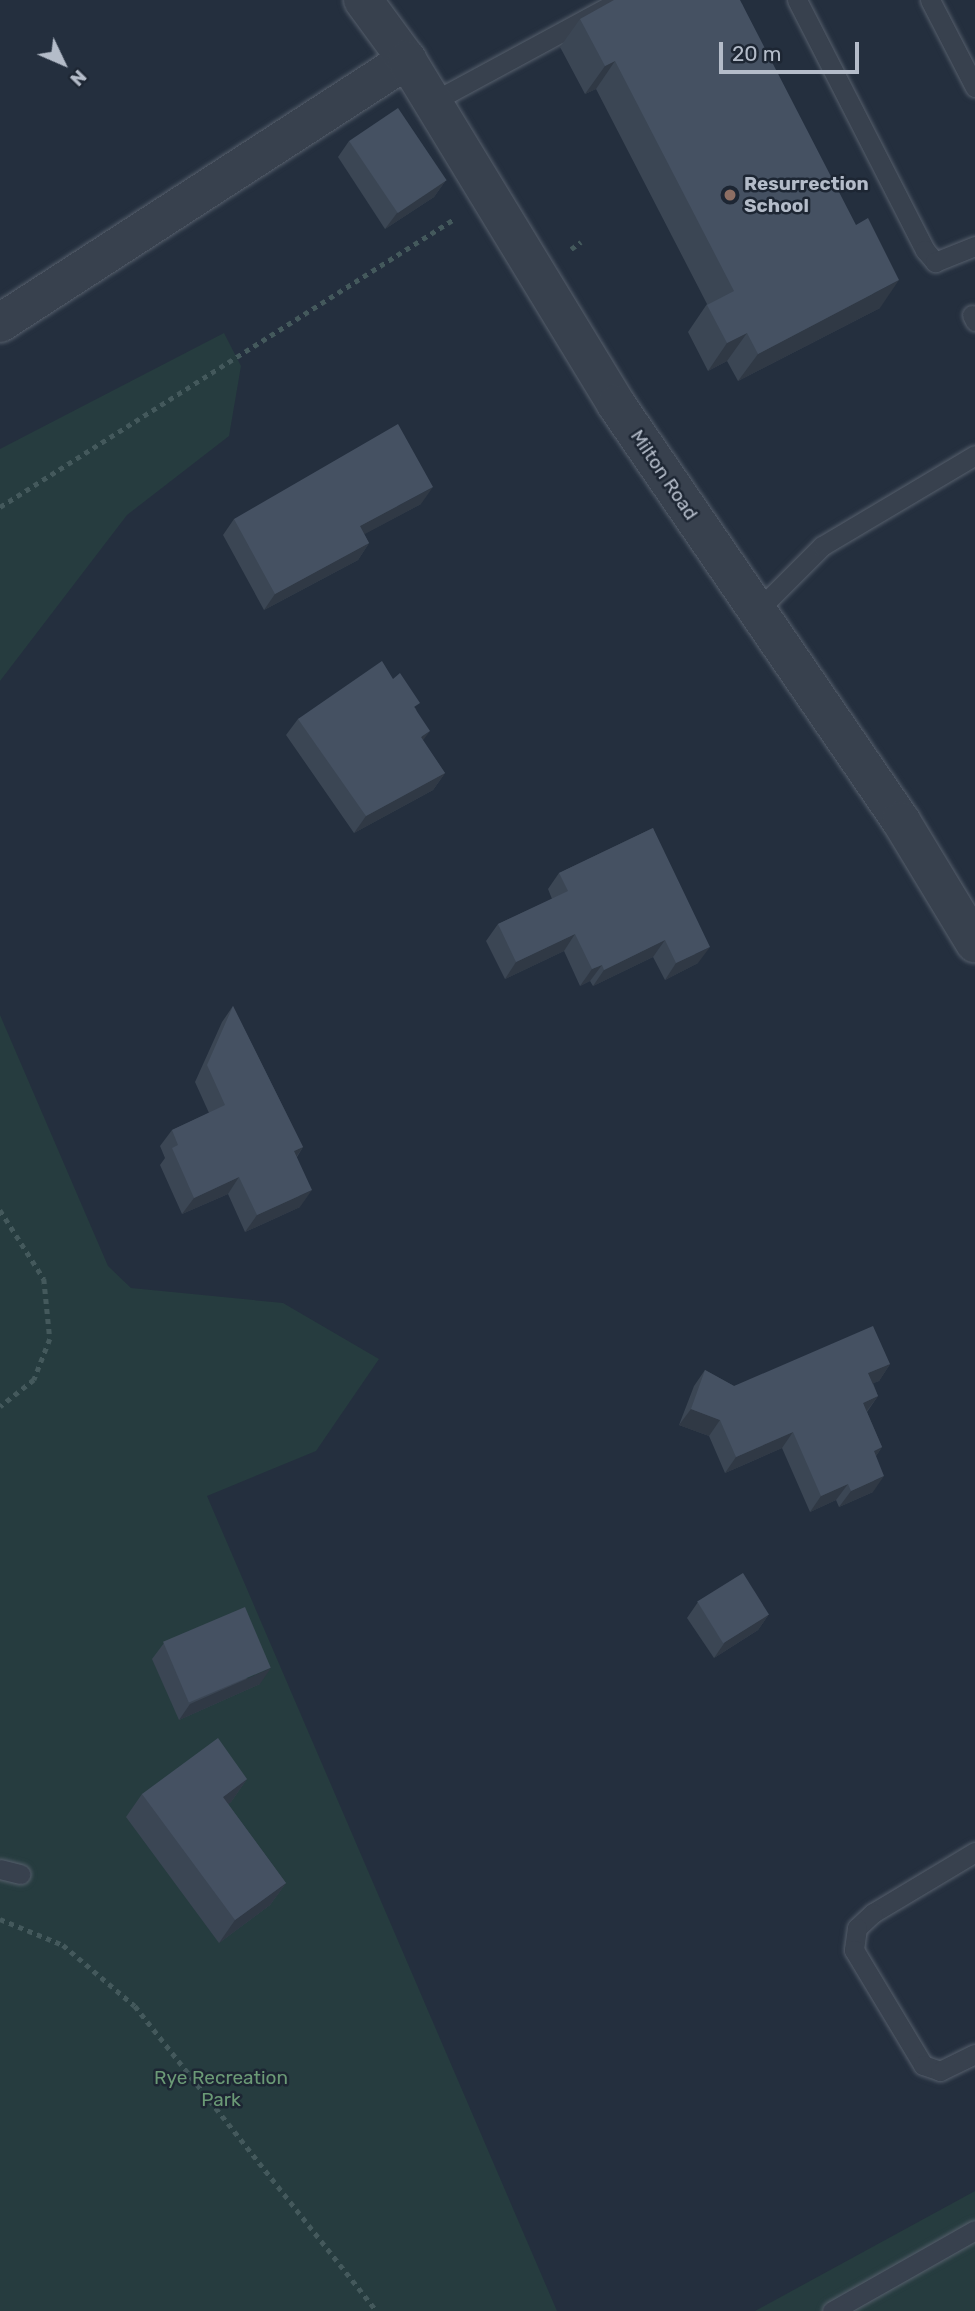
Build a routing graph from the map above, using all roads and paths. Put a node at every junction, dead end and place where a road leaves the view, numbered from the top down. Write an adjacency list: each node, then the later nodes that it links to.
1 (363, 0): 5 (street, Milton Road)
2 (621, 0): 7 (lane)
3 (797, 0): 10 (lane)
4 (930, 0): 6 (lane)
5 (407, 60): 7 (street, Milton Road); 12 (street)
6 (975, 87)
7 (432, 102): 11 (street, Milton Road)
8 (462, 214): 14 (path)
9 (582, 242): 11 (path)
10 (975, 246)
11 (536, 273): 15 (street, Milton Road)
12 (0, 323)
13 (975, 455): 15 (lane)
14 (0, 507)
15 (757, 611): 16 (street, Milton Road)
16 (973, 935)
17 (0, 1210): 18 (path)
18 (0, 1407)
19 (975, 1852): 23 (lane)
20 (0, 1869): 21 (lane)
21 (20, 1874)
22 (0, 1919): 25 (path)
23 (975, 2054)
24 (975, 2230): 26 (lane)
25 (377, 2311)
26 (832, 2311)

